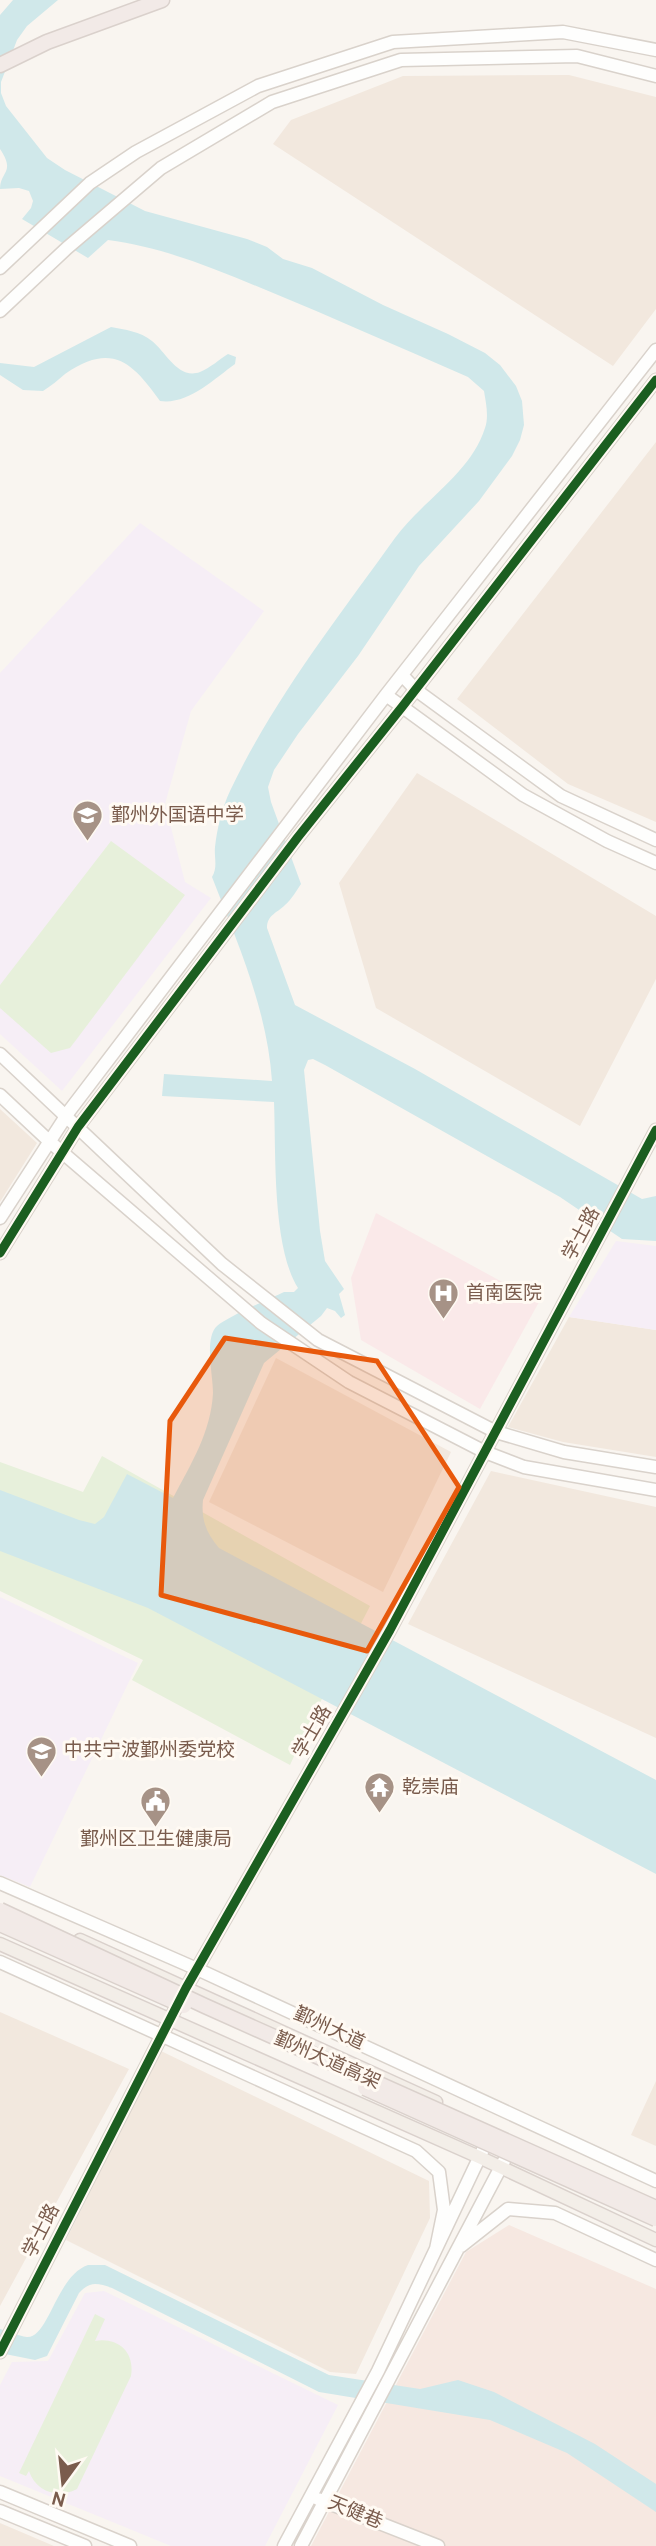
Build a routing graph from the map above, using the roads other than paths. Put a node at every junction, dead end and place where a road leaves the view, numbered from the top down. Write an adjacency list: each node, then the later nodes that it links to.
1 (145, 0): 3 (highway)
2 (162, 0): 3 (highway)
3 (117, 16): 5 (highway)
4 (656, 50): 7 (street)
5 (0, 65)
6 (656, 76): 8 (street)
7 (0, 268)
8 (0, 311)
9 (656, 350): 11 (street)
10 (656, 380): 12 (street)
11 (402, 675): 12 (street); 13 (street)
12 (416, 690): 14 (street); 15 (street)
13 (386, 695): 14 (street); 19 (street)
14 (402, 707): 16 (street); 20 (street)
15 (656, 841)
16 (656, 863)
17 (0, 1054): 19 (street)
18 (0, 1095): 22 (street)
19 (66, 1116): 20 (street); 22 (street)
20 (78, 1127): 23 (street); 26 (street)
21 (656, 1130): 26 (street, 学士路)
22 (49, 1141): 23 (street); 24 (street)
23 (62, 1152): 25 (street); 27 (street)
24 (0, 1218)
25 (0, 1253)
26 (496, 1432): 27 (street, 学士路); 28 (street)
27 (485, 1452): 29 (street); 36 (street, 学士路)
28 (656, 1467)
29 (656, 1490)
30 (0, 1884): 36 (street, 鄞州大道)
31 (0, 1904): 37 (main road, 鄞州大道)
32 (0, 1910): 46 (highway, 鄞州大道高架, bridge)
33 (0, 1924): 47 (highway, 鄞州大道高架, bridge)
34 (0, 1944): 38 (main road)
35 (0, 1962): 39 (street)
36 (197, 1969): 37 (street, 学士路); 44 (street, 鄞州大道)
37 (186, 1988): 38 (street, 学士路); 40 (main road, 鄞州大道)
38 (170, 2018): 39 (street, 学士路); 42 (main road)
39 (163, 2035): 50 (street); 52 (street, 学士路)
40 (493, 2128): 41 (main road, 鄞州大道); 42 (street)
41 (516, 2138): 43 (street); 45 (main road, 鄞州大道)
42 (479, 2157): 43 (main road); 50 (street)
43 (500, 2167): 48 (main road); 49 (street)
44 (656, 2181)
45 (656, 2201)
46 (656, 2208)
47 (656, 2219)
48 (656, 2240)
49 (458, 2248): 51 (street); 55 (street)
50 (436, 2249): 54 (street)
51 (656, 2260)
52 (0, 2352)
53 (0, 2492): 58 (street)
54 (311, 2496): 55 (street, 天健巷); 59 (street)
55 (324, 2501): 60 (street); 61 (street, 天健巷)
56 (0, 2511): 57 (street)
57 (85, 2546)
58 (130, 2546)
59 (284, 2546)
60 (301, 2546)
61 (438, 2546)

